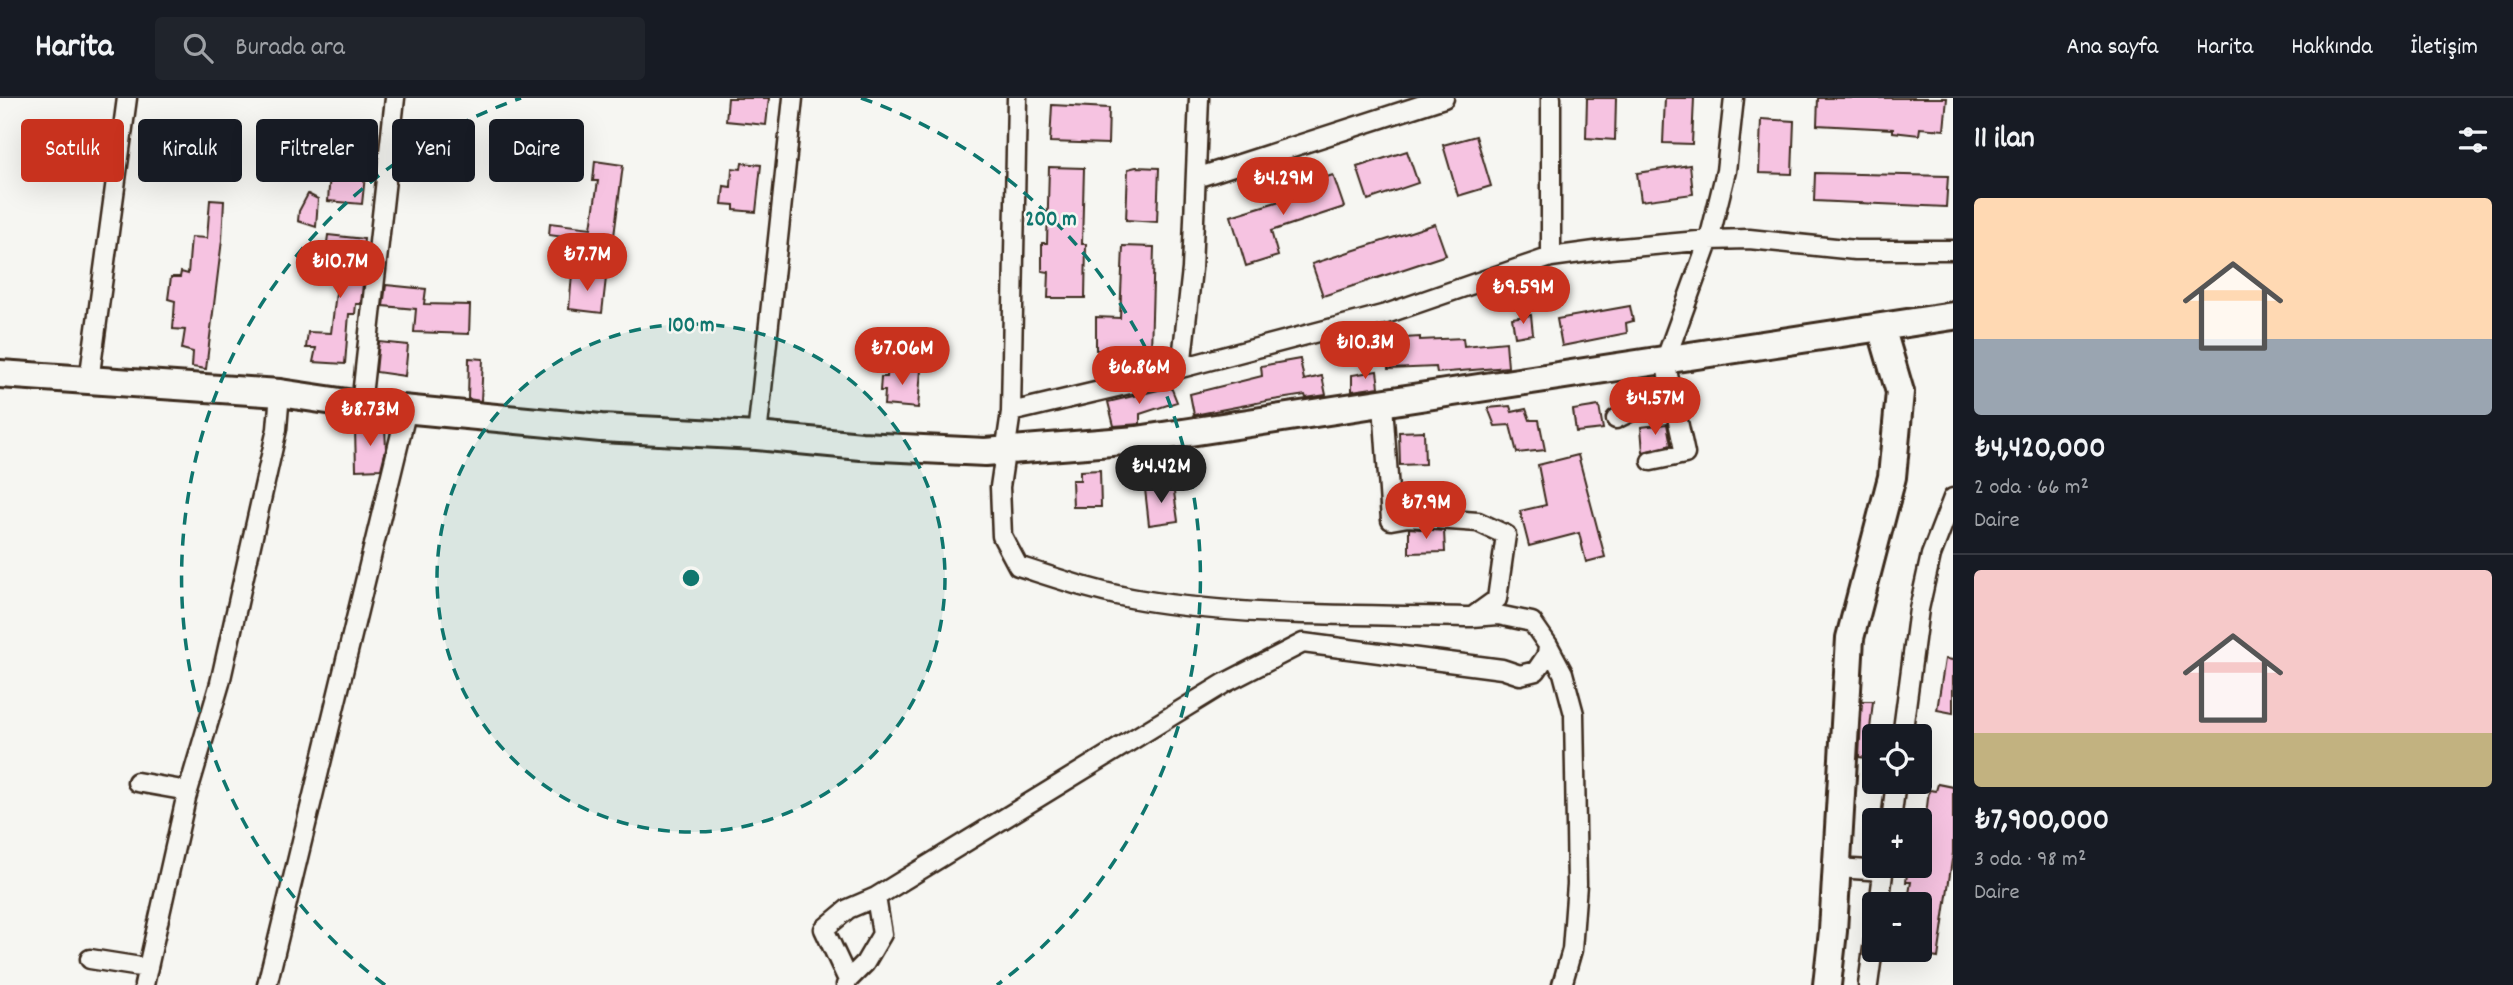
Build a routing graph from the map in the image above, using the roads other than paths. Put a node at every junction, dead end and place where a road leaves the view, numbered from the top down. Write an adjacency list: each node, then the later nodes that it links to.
1 (127, 98): 18 (street)
2 (395, 98): 22 (street)
3 (793, 98): 26 (street)
4 (1017, 98): 24 (street)
5 (1199, 98): 9 (street)
6 (1444, 98): 9 (street)
7 (1551, 98): 12 (street)
8 (1734, 98): 10 (street)
9 (1196, 178): 16 (street)
10 (1709, 240): 11 (street); 12 (street); 15 (street)
11 (1953, 250)
12 (1551, 257): 16 (street)
13 (1953, 316): 14 (street)
14 (1881, 327): 15 (street); 36 (street)
15 (1665, 361): 19 (street); 21 (street)
16 (1181, 368): 24 (street)
17 (0, 374): 18 (street)
18 (89, 381): 20 (street)
19 (1672, 391): 25 (street); 28 (street)
20 (280, 393): 22 (street); 35 (street)
21 (1383, 404): 27 (street); 31 (street)
22 (361, 405): 23 (street)
23 (407, 409): 26 (street); 43 (street)
24 (1011, 412): 27 (street)
25 (1616, 419)
26 (757, 436): 27 (street)
27 (1004, 450): 31 (street)
28 (1651, 461)
29 (1953, 498): 30 (street)
30 (1945, 541): 33 (street)
31 (1472, 617): 32 (street)
32 (1548, 645): 38 (street); 44 (street)
33 (1904, 724)
34 (138, 782): 35 (street)
35 (188, 791): 41 (street)
36 (1837, 868): 37 (street); 45 (street)
37 (1862, 869)
38 (877, 897): 42 (street); 42 (street)
39 (90, 959): 41 (street)
40 (1871, 962): 46 (street)
41 (146, 977)
42 (847, 983)
43 (267, 985)
44 (1562, 985)
45 (1827, 985)
46 (1868, 985)

